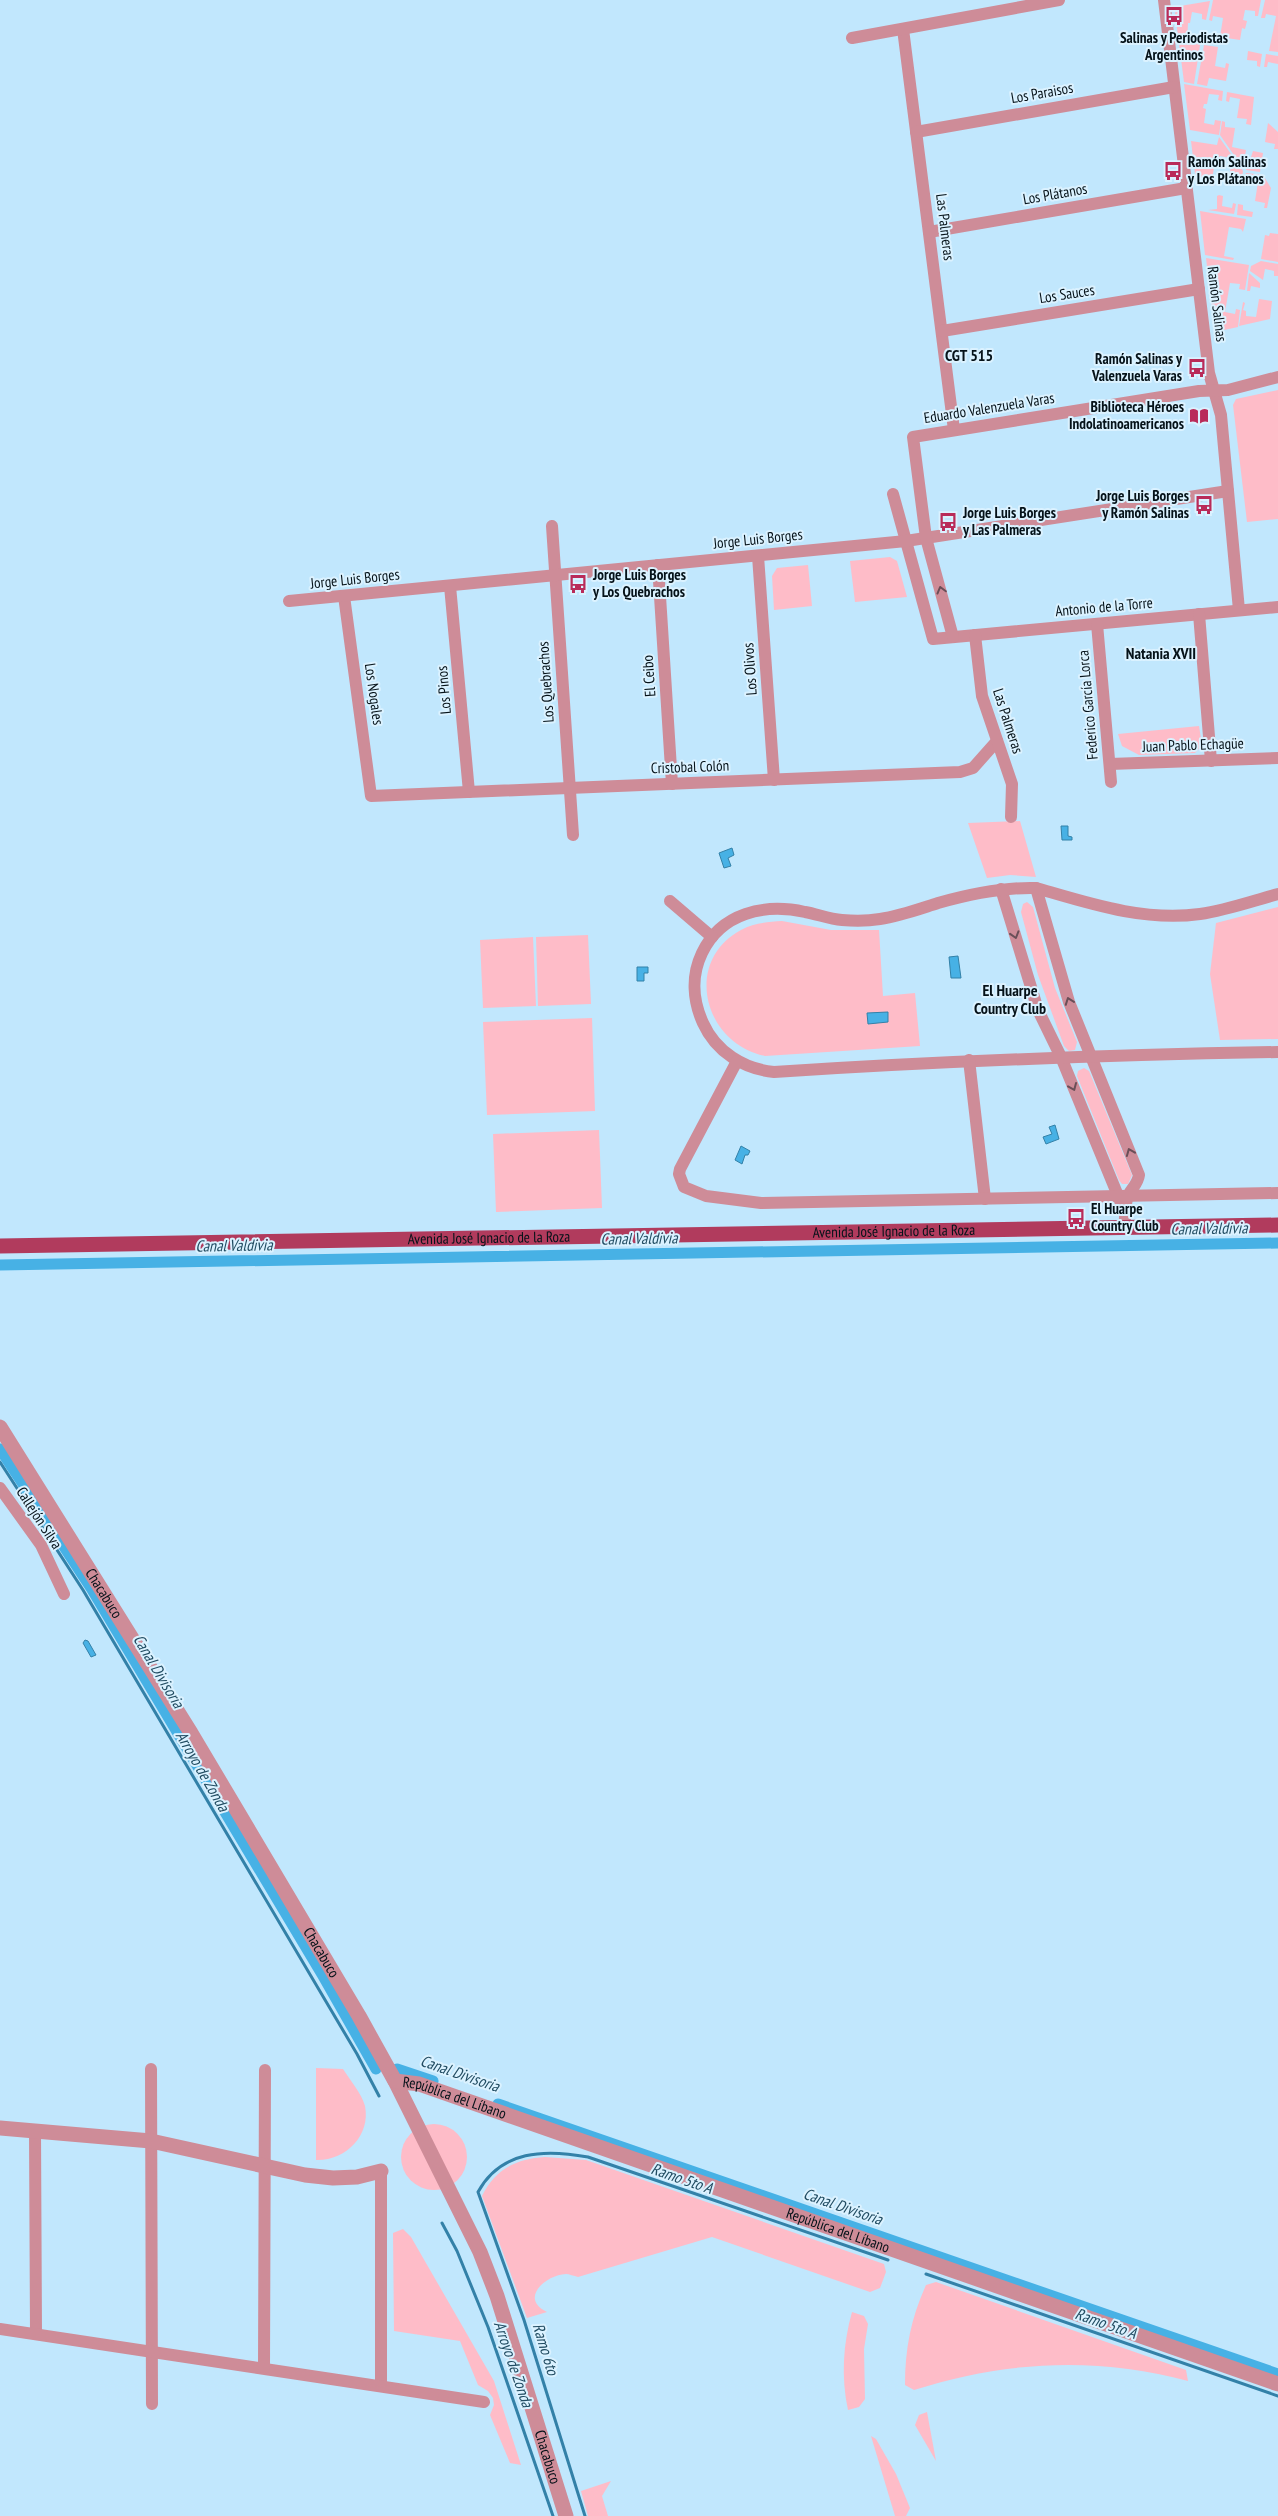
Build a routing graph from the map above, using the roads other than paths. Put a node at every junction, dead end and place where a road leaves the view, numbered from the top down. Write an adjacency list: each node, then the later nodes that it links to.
1 (1059, 0): 3 (street)
2 (1164, 0): 5 (street, Ramón Salinas)
3 (903, 29): 4 (street); 6 (street, Las Palmeras)
4 (852, 38)
5 (1174, 87): 6 (street, Los Paraisos); 7 (street, Ramón Salinas)
6 (916, 132): 8 (street, Las Palmeras)
7 (1186, 188): 8 (street, Los Plátanos); 9 (street, Ramón Salinas)
8 (929, 232): 10 (street, Las Palmeras)
9 (1199, 289): 10 (street, Los Sauces); 12 (street, Ramón Salinas)
10 (942, 331): 13 (street, Las Palmeras)
11 (1278, 377): 12 (street, Eduardo Valenzuela Varas)
12 (1215, 391): 13 (street, Eduardo Valenzuela Varas); 14 (street, Ramón Salinas)
13 (954, 430): 17 (street, Eduardo Valenzuela Varas)
14 (1228, 491): 17 (street, Jorge Luis Borges); 26 (street, Ramón Salinas)
15 (893, 494): 18 (street)
16 (552, 526): 21 (street, Los Quebrachos)
17 (926, 538): 18 (street, Jorge Luis Borges); 30 (street, one-way to 17)
18 (906, 541): 19 (street, Jorge Luis Borges); 30 (street, Antonio de la Torre)
19 (758, 556): 20 (street, Jorge Luis Borges); 35 (street, Los Olivos)
20 (658, 565): 21 (street, Jorge Luis Borges); 37 (street, El Ceibo)
21 (555, 575): 22 (street, Jorge Luis Borges); 38 (street, Los Quebrachos)
22 (450, 586): 23 (street, Jorge Luis Borges); 39 (street, Los Pinos)
23 (344, 596): 24 (street, Jorge Luis Borges); 40 (street, Los Nogales)
24 (289, 601)
25 (1278, 607): 26 (street, Antonio de la Torre)
26 (1239, 610): 27 (street, Antonio de la Torre)
27 (1199, 614): 28 (street, Antonio de la Torre); 33 (street)
28 (1097, 624): 29 (street, Antonio de la Torre); 34 (street, Federico García Lorca)
29 (975, 635): 30 (street, Antonio de la Torre); 31 (street, Las Palmeras)
30 (953, 637)
31 (997, 741): 35 (street, Cristobal Colón); 41 (street, Las Palmeras)
32 (1278, 758): 33 (street, Juan Pablo Echagüe)
33 (1211, 760): 34 (street, Juan Pablo Echagüe)
34 (1110, 764): 36 (street, Federico García Lorca)
35 (774, 780): 37 (street, Cristobal Colón)
36 (1111, 782)
37 (672, 784): 38 (street, Cristobal Colón)
38 (570, 788): 39 (street, Cristobal Colón); 42 (street, Los Quebrachos)
39 (470, 792): 40 (street, Cristobal Colón)
40 (371, 796)
41 (1011, 817)
42 (573, 836)
43 (1036, 888): 44 (street); 45 (street); 49 (street, one-way to 43)
44 (1001, 889): 47 (street); 50 (street, one-way to 50)
45 (1278, 894)
46 (670, 901): 47 (street)
47 (712, 937): 52 (street)
48 (1278, 1052): 49 (street)
49 (1090, 1055): 50 (street); 54 (street, one-way to 49)
50 (1061, 1057): 51 (street); 54 (street, one-way to 54)
51 (969, 1060): 52 (street); 55 (street)
52 (737, 1061): 55 (street)
53 (1278, 1193): 54 (street)
54 (1123, 1196): 55 (street); 56 (street)
55 (985, 1199)
56 (1125, 1221): 57 (main road, Avenida José Ignacio de la Roza); 58 (main road, Avenida José Ignacio de la Roza)
57 (1278, 1225)
58 (0, 1246)
59 (0, 1427): 64 (street, Chacabuco)
60 (0, 1488): 61 (street, Callejón Silva)
61 (64, 1594)
62 (151, 2069): 67 (street)
63 (265, 2070): 68 (street)
64 (395, 2081): 74 (street, República del Líbano); 78 (street, Chacabuco)
65 (0, 2128): 66 (street)
66 (35, 2130): 67 (street); 71 (street)
67 (151, 2141): 68 (street); 72 (street)
68 (265, 2166): 69 (street); 73 (street)
69 (381, 2171): 75 (street)
70 (0, 2329): 71 (street)
71 (36, 2334): 72 (street)
72 (152, 2351): 73 (street); 77 (street)
73 (264, 2368): 75 (street)
74 (1278, 2384)
75 (381, 2386): 76 (street)
76 (484, 2402)
77 (152, 2404)
78 (566, 2516)

